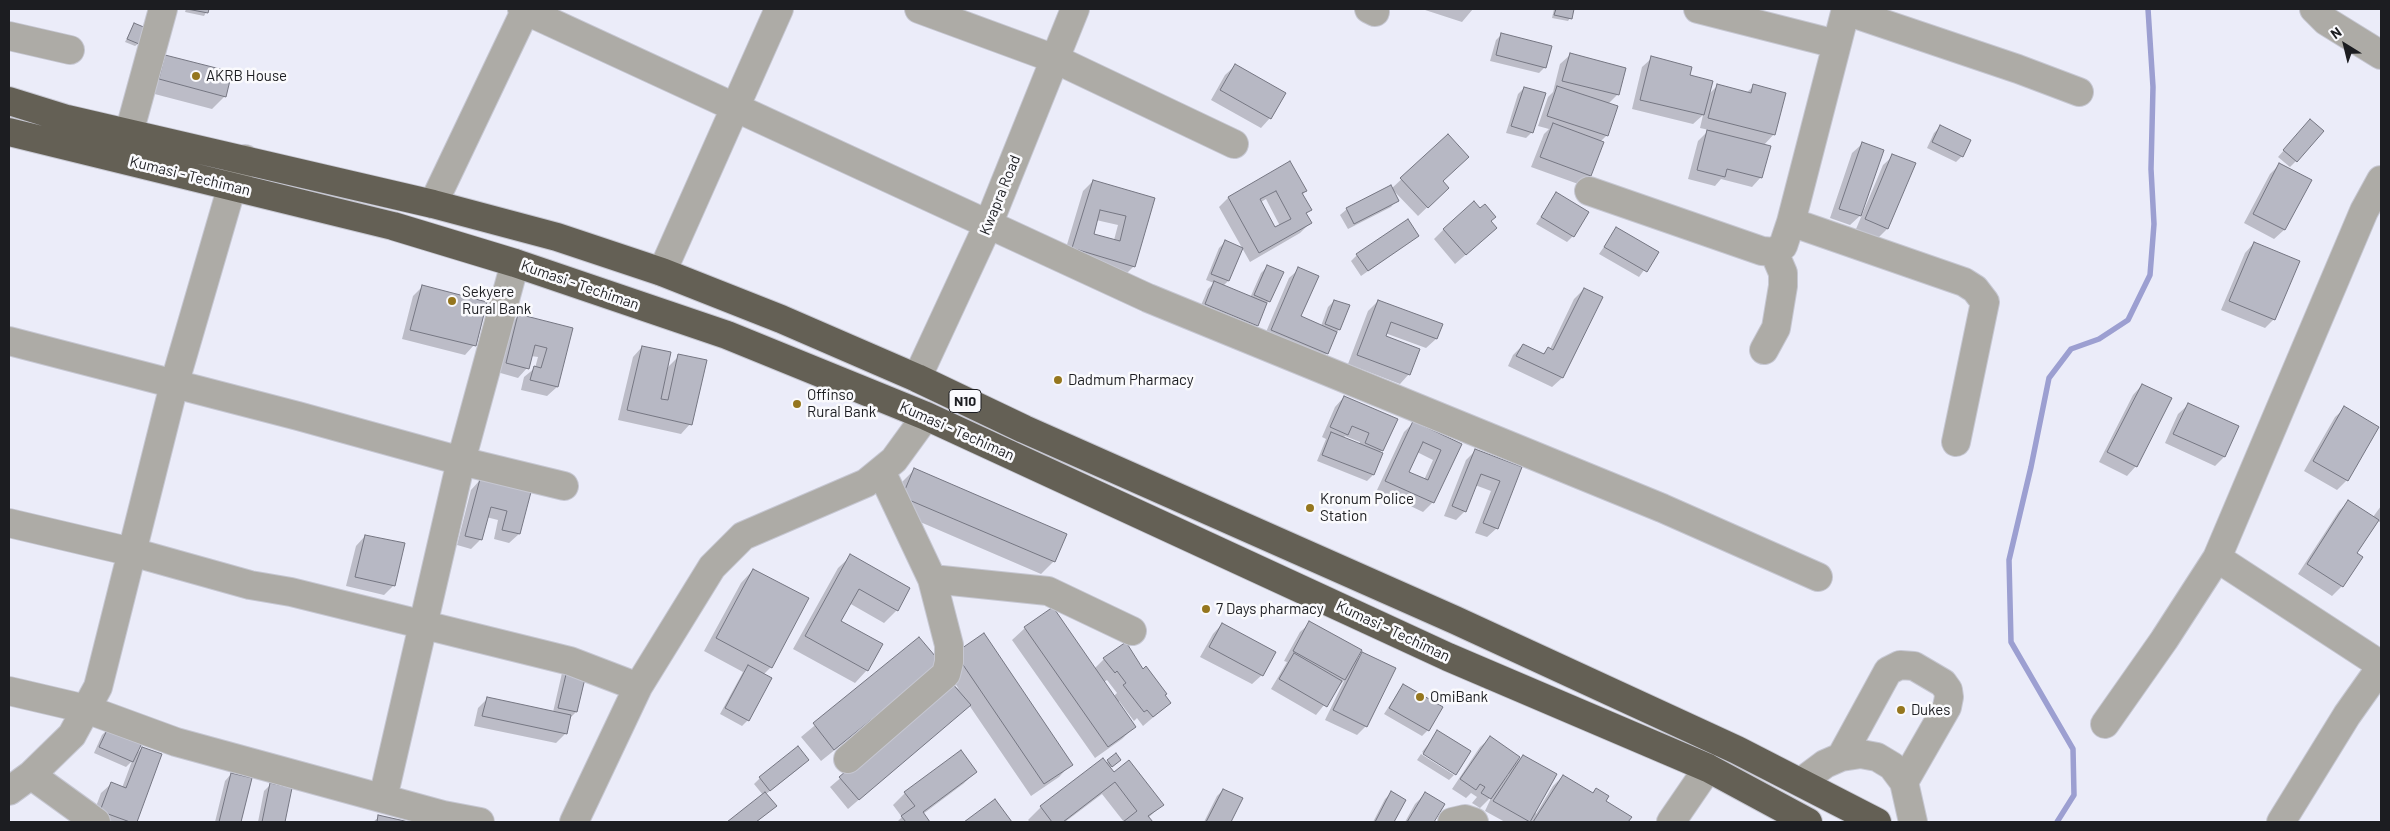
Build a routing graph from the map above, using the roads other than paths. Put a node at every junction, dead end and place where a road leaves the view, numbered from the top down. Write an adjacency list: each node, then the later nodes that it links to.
1 (164, 9): 18 (street)
2 (524, 9): 16 (street); 24 (street)
3 (778, 9): 16 (street)
4 (919, 9): 13 (street)
5 (1075, 9): 13 (street, Kwapra Road)
6 (1698, 9): 10 (street)
7 (2314, 9): 12 (street)
8 (1846, 10): 10 (street); 14 (street)
9 (9, 36): 11 (street)
10 (1836, 44): 25 (street)
11 (70, 50)
12 (2381, 55)
13 (1055, 59): 19 (street); 26 (street, Kwapra Road)
14 (2079, 92)
15 (9, 101): 18 (highway, N10)
16 (734, 107): 26 (street); 29 (street)
17 (9, 132): 22 (highway, Kumasi - Techiman / N10)
18 (129, 133): 20 (highway, N10)
19 (1234, 144)
20 (245, 159): 22 (street); 24 (highway, N10)
21 (2381, 180): 41 (street)
22 (232, 186): 28 (highway, Kumasi - Techiman / N10); 33 (street)
23 (1589, 191): 27 (street)
24 (433, 204): 29 (highway, N10)
25 (1791, 222): 27 (street); 35 (street)
26 (988, 225): 32 (street, Kwapra Road); 42 (street)
27 (1774, 252): 31 (street)
28 (515, 263): 34 (highway, Kumasi - Techiman / N10); 36 (street)
29 (662, 272): 32 (highway, N10)
30 (9, 341): 33 (street)
31 (1764, 350)
32 (918, 378): 55 (highway, N10)
33 (174, 385): 36 (street); 40 (street)
34 (926, 416): 37 (street); 53 (highway, Kumasi - Techiman / N10)
35 (1956, 442)
36 (461, 461): 38 (street); 44 (street)
37 (881, 471): 43 (street); 47 (street)
38 (564, 486)
39 (9, 523): 40 (street)
40 (132, 552): 44 (street); 49 (street)
41 (2217, 558): 46 (street); 50 (street)
42 (1818, 577)
43 (932, 579): 45 (street); 52 (street)
44 (423, 625): 47 (street); 58 (street)
45 (1132, 631)
46 (2381, 666): 68 (street)
47 (638, 687): 61 (street)
48 (9, 691): 49 (street)
49 (86, 709): 54 (street); 58 (street)
50 (2105, 724)
51 (1841, 757): 55 (street); 56 (street); 56 (street)
52 (848, 759)
53 (1708, 768): 64 (street); 65 (highway, Kumasi - Techiman / N10)
54 (31, 775): 57 (street); 59 (street)
55 (1801, 782): 66 (highway, N10)
56 (1904, 782): 67 (street)
57 (9, 791)
58 (383, 798): 60 (street)
59 (96, 822)
60 (480, 822)
61 (574, 822)
62 (1452, 822): 63 (street)
63 (1474, 822)
64 (1671, 822)
65 (1808, 822)
66 (1877, 822)
67 (1913, 822)
68 (2281, 822)

